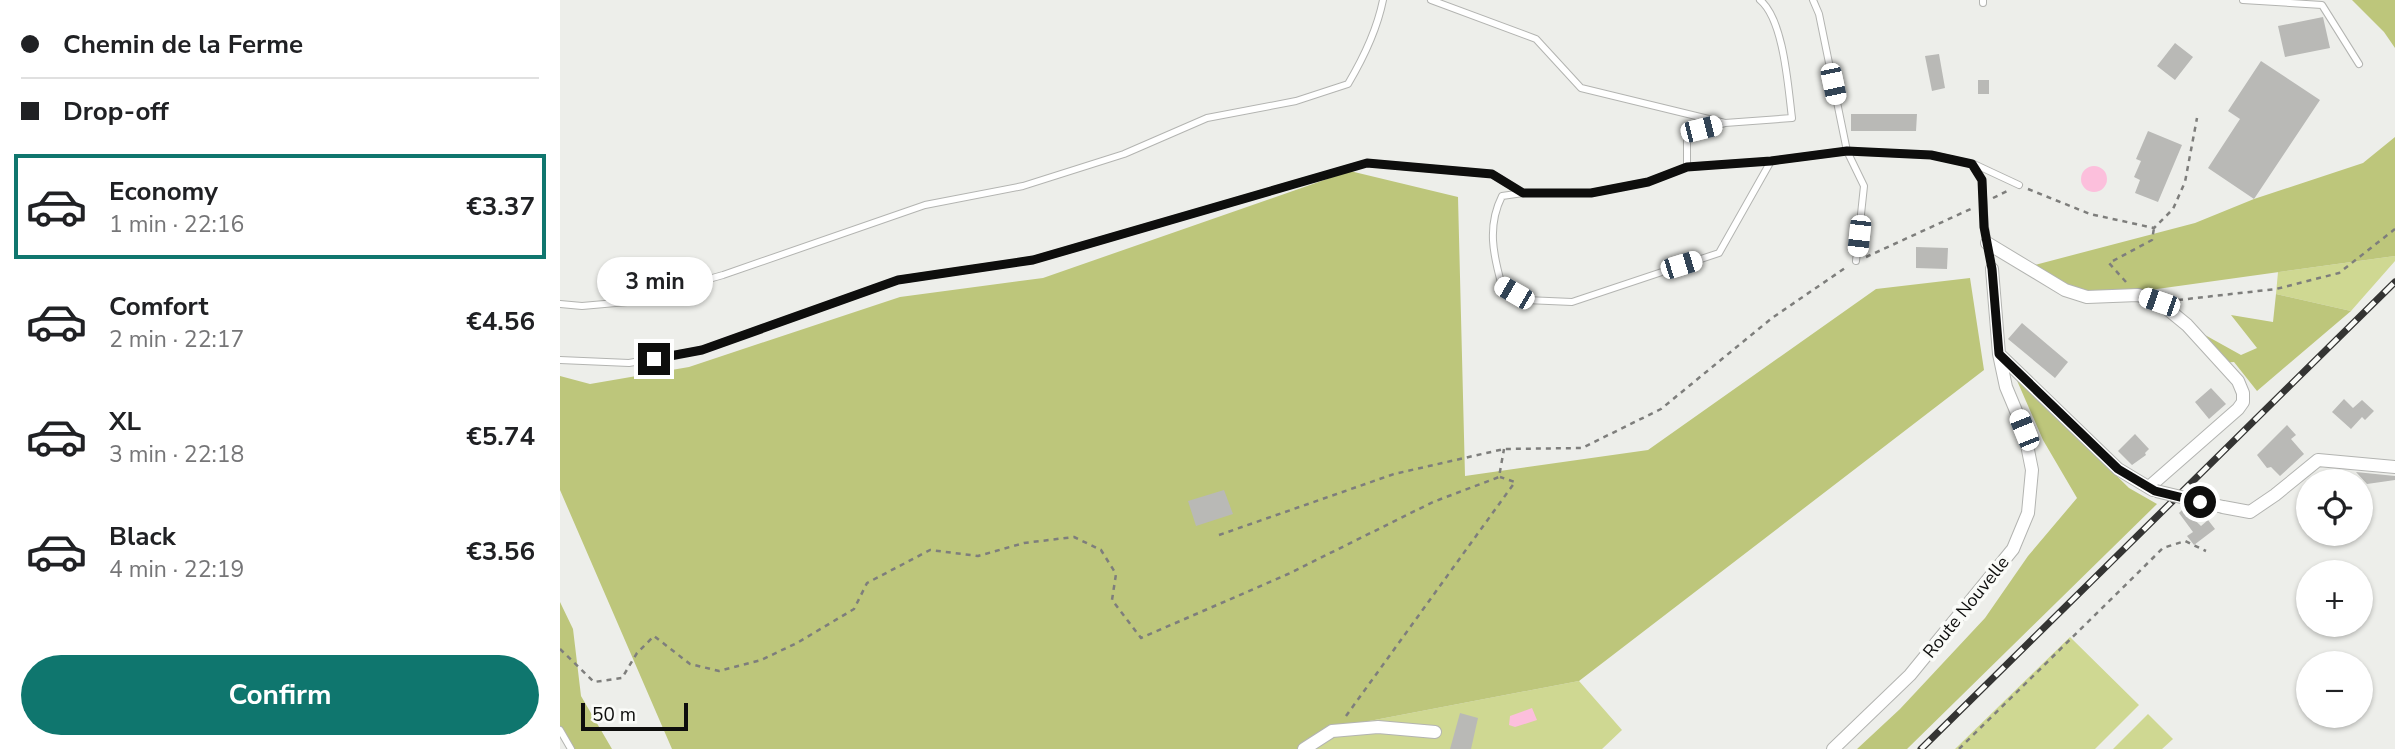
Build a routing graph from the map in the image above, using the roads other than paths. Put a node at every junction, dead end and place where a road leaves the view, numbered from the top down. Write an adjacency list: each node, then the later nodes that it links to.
1 (1383, 0): 18 (lane)
2 (1431, 0): 8 (lane)
3 (1773, 0): 6 (lane)
4 (1813, 0): 9 (lane)
5 (2243, 0): 7 (lane)
6 (1764, 2): 8 (lane)
7 (2359, 64)
8 (1725, 123): 12 (lane)
9 (1847, 151): 10 (lane); 11 (lane); 16 (lane)
10 (1771, 161): 12 (lane); 14 (lane)
11 (1972, 164): 13 (lane); 15 (lane)
12 (1687, 167): 14 (lane)
13 (2019, 186)
14 (1523, 193): 20 (lane)
15 (1987, 243): 17 (lane); 22 (street)
16 (1856, 261)
17 (1992, 269): 19 (street, Route Nouvelle)
18 (560, 303)
19 (1999, 354): 22 (street); 27 (street, Route Nouvelle)
20 (560, 360)
21 (2395, 467): 22 (street, bridge)
22 (2152, 489)
23 (560, 730): 25 (lane)
24 (1435, 732): 26 (street)
25 (571, 749)
26 (1304, 749)
27 (1833, 749)

